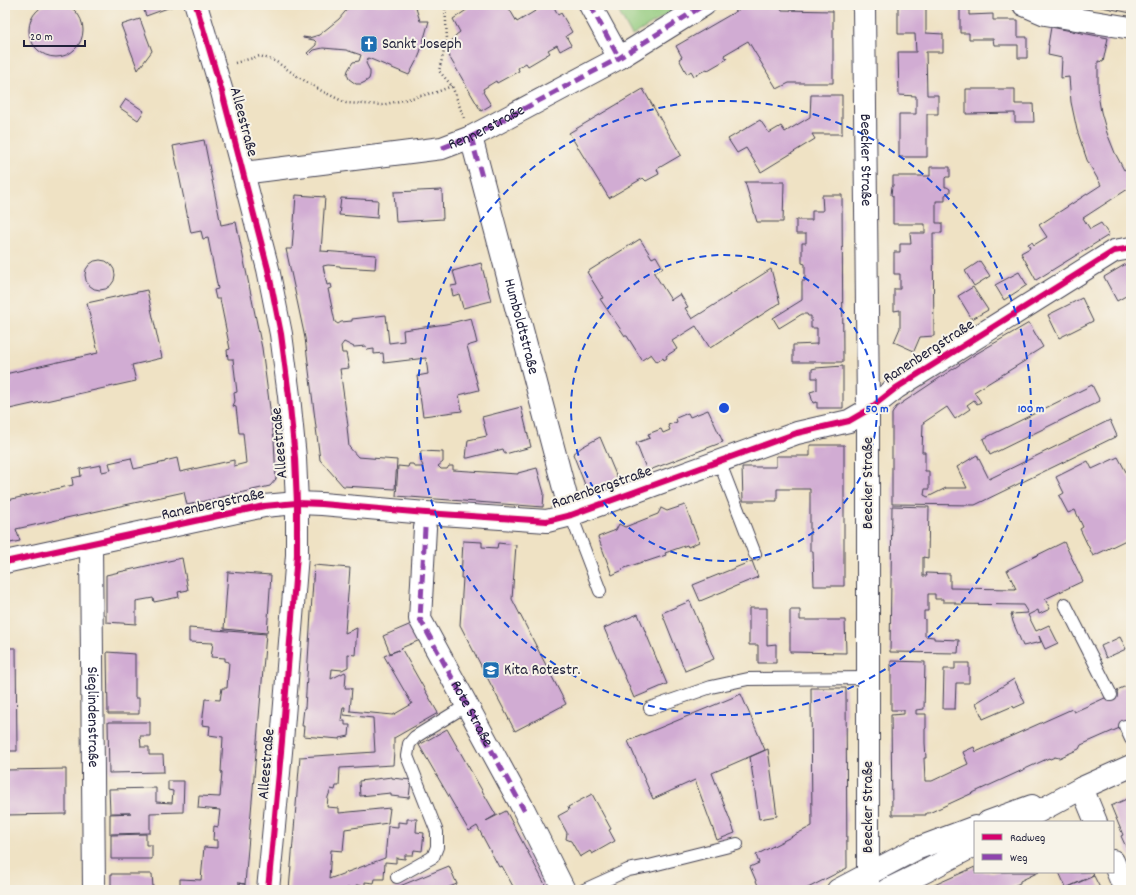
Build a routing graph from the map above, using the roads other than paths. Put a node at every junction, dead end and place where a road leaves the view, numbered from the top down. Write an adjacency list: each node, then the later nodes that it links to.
1 (196, 5): 9 (street, Alleestraße)
2 (590, 5): 7 (street)
3 (704, 5): 7 (street, Rennerstraße)
4 (864, 5): 11 (street, Beecker Straße)
5 (1024, 5): 6 (street)
6 (1131, 28)
7 (619, 58): 8 (street, Rennerstraße)
8 (471, 137): 9 (street, Rennerstraße); 14 (street, Humboldtstraße)
9 (243, 173): 13 (street, Alleestraße)
10 (1131, 248): 11 (street, Ranenbergstraße)
11 (868, 410): 12 (street, Ranenbergstraße); 21 (street, Beecker Straße)
12 (719, 461): 14 (street, Ranenbergstraße); 17 (lane)
13 (297, 503): 14 (street, Ranenbergstraße); 16 (street, Ranenbergstraße); 39 (street, Alleestraße)
14 (571, 515): 19 (lane)
15 (425, 528): 23 (street, Rote Straße)
16 (91, 544): 18 (street, Ranenbergstraße); 38 (street, Sieglindenstraße)
17 (755, 554)
18 (5, 562)
19 (600, 591)
20 (1065, 604): 22 (lane)
21 (868, 678): 24 (lane); 37 (street, Beecker Straße)
22 (1111, 695)
23 (467, 705): 36 (lane); 40 (street, Rote Straße)
24 (650, 708)
25 (1125, 726): 26 (lane)
26 (1131, 739)
27 (1131, 766): 28 (street)
28 (1082, 788): 29 (street); 30 (street); 31 (street)
29 (991, 821)
30 (1021, 821)
31 (1096, 821)
32 (974, 827): 37 (street)
33 (736, 844): 41 (lane)
34 (974, 846): 43 (street)
35 (1114, 863): 44 (street)
36 (397, 877)
37 (868, 882): 42 (street)
38 (94, 890)
39 (268, 890)
40 (564, 890)
41 (584, 890)
42 (838, 890)
43 (887, 890)
44 (1125, 890)

